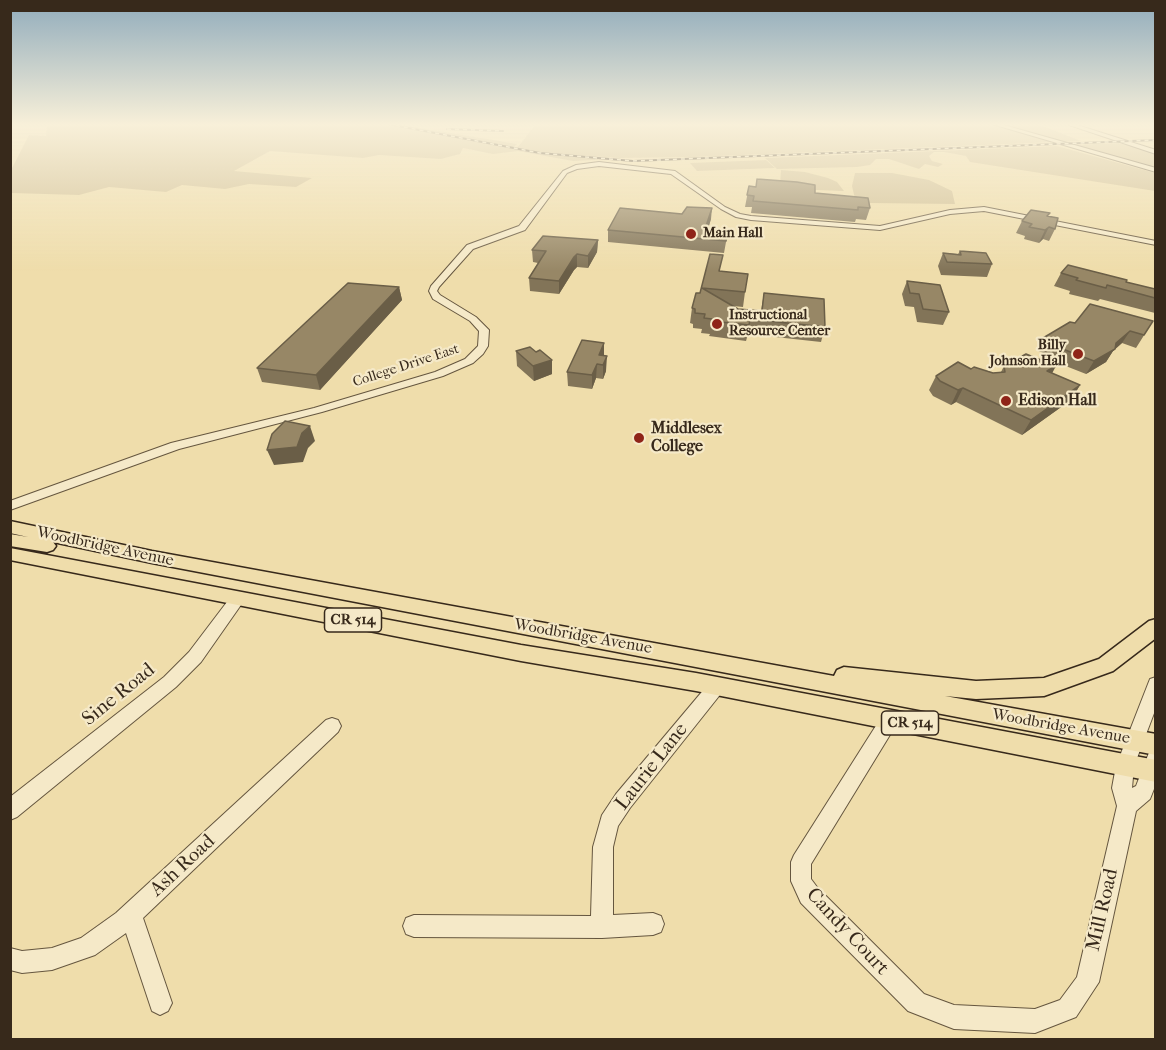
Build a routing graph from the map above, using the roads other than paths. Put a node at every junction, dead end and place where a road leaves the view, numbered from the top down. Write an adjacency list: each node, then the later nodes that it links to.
1 (564, 173): 4 (street, College Drive East)
2 (674, 173): 3 (street, College Drive East)
3 (1155, 243)
4 (220, 436): 5 (street, College Drive East); 6 (street)
5 (10, 506)
6 (10, 517)
7 (10, 527): 10 (main road, Woodbridge Avenue / CR 514)
8 (10, 540): 10 (main road)
9 (10, 554): 11 (main road, Woodbridge Avenue / CR 514)
10 (152, 557): 13 (main road, Woodbridge Avenue / CR 514)
11 (238, 597): 15 (main road, Woodbridge Avenue / CR 514); 22 (street, Sine Road)
12 (1155, 627): 13 (main road)
13 (729, 664): 18 (main road, Woodbridge Avenue / CR 514)
14 (1155, 684): 18 (street, Mill Road)
15 (717, 686): 16 (main road, Woodbridge Avenue / CR 514); 26 (street, Laurie Lane)
16 (890, 719): 19 (main road, Woodbridge Avenue / CR 514); 29 (street, Candy Court)
17 (332, 726): 23 (street, Ash Road)
18 (1145, 742): 19 (street, Mill Road)
19 (1125, 766): 20 (main road, Woodbridge Avenue / CR 514); 21 (street, Mill Road)
20 (1154, 766): 21 (street, Mill Road)
21 (1127, 806): 29 (street, Mill Road)
22 (10, 810)
23 (131, 915): 27 (street, Ash Road); 28 (street)
24 (653, 924): 26 (street)
25 (414, 926): 26 (street)
26 (602, 927)
27 (10, 959)
28 (160, 1003)
29 (1068, 1009)

